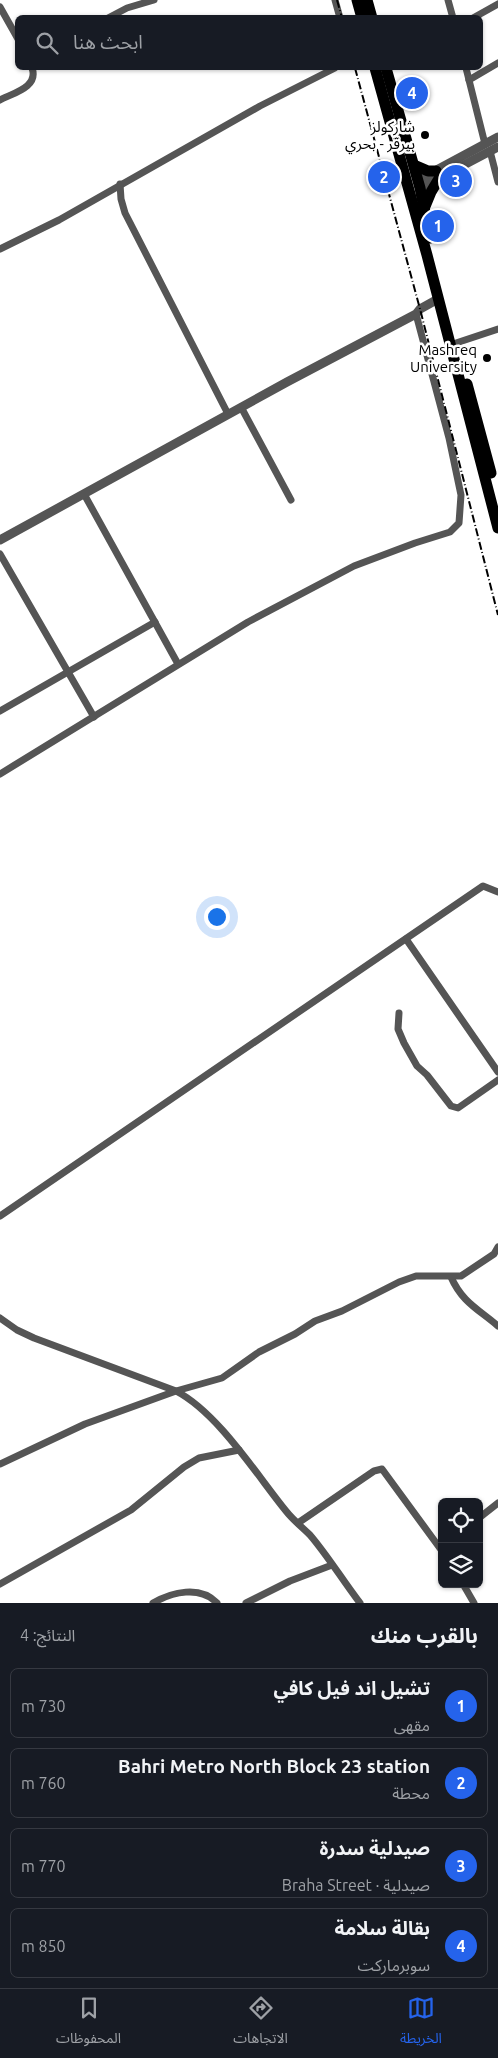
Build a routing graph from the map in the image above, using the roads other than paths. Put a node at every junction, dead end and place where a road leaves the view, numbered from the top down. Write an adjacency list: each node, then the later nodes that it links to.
1 (154, 0): 8 (street)
2 (335, 0): 9 (street)
3 (357, 0): 10 (main road)
4 (367, 0): 11 (main road)
5 (448, 0): 12 (street)
6 (498, 4): 13 (street)
7 (0, 7): 14 (street)
8 (114, 15)
9 (339, 15)
10 (361, 15)
11 (371, 15)
12 (452, 15)
13 (478, 15)
14 (15, 34)
15 (498, 63): 21 (street)
16 (32, 70): 22 (street)
17 (331, 70): 28 (street)
18 (376, 70): 32 (main road)
19 (387, 70): 25 (main road)
20 (466, 70): 21 (street)
21 (469, 80): 24 (street)
22 (0, 100)
23 (498, 138): 24 (street)
24 (491, 148): 26 (street); 27 (street)
25 (414, 165): 26 (main road); 29 (main road)
26 (438, 174): 29 (street); 30 (main road)
27 (498, 182)
28 (120, 184): 31 (street); 37 (street)
29 (419, 184): 30 (main road)
30 (424, 209): 35 (main road)
31 (0, 249)
32 (438, 299): 33 (street); 41 (main road)
33 (416, 314): 36 (street); 45 (street)
34 (498, 329): 35 (street)
35 (456, 343): 40 (main road)
36 (241, 407): 37 (street); 39 (street)
37 (228, 414): 38 (street)
38 (84, 494): 42 (street); 44 (street)
39 (291, 500)
40 (498, 501)
41 (498, 528)
42 (0, 540)
43 (0, 554): 46 (street)
44 (155, 622): 45 (street); 46 (street)
45 (178, 664): 48 (street)
46 (68, 672): 47 (street); 48 (street)
47 (0, 710)
48 (94, 717): 49 (street)
49 (0, 774)
50 (498, 892): 51 (street)
51 (406, 939): 53 (street); 55 (street)
52 (399, 1013): 54 (street)
53 (498, 1072)
54 (498, 1080)
55 (0, 1216)
56 (498, 1247): 57 (street)
57 (451, 1277): 59 (street); 60 (street)
58 (0, 1318): 60 (street)
59 (498, 1326)
60 (176, 1391): 61 (street); 62 (street)
61 (239, 1450): 65 (street); 68 (street)
62 (0, 1464)
63 (498, 1503): 64 (street)
64 (483, 1515)
65 (298, 1523): 66 (street); 67 (street)
66 (438, 1539)
67 (332, 1565): 72 (street); 73 (street)
68 (0, 1584)
69 (465, 1588): 74 (street)
70 (153, 1603): 71 (street)
71 (217, 1603)
72 (246, 1603)
73 (360, 1603)
74 (474, 1603)

